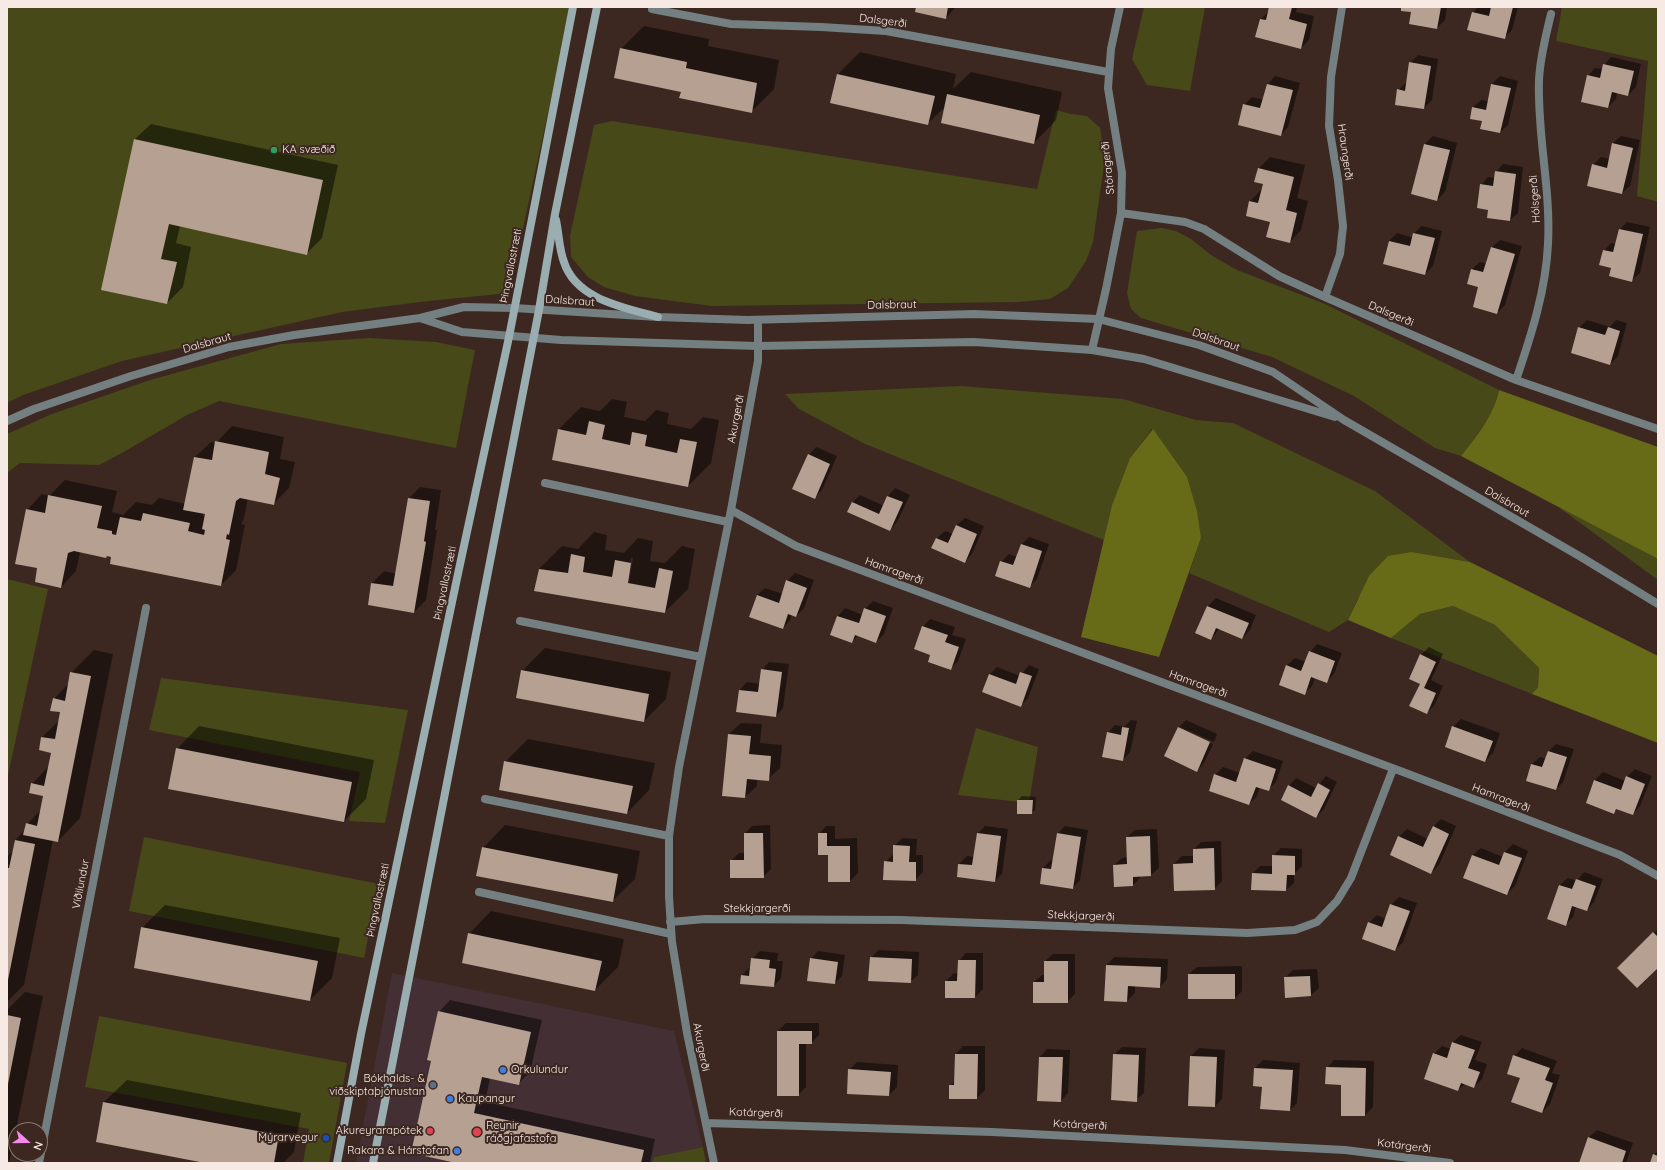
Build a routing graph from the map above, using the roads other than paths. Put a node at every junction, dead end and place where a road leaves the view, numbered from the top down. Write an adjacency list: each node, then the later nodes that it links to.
1 (573, 7): 11 (main road, Þingvallastræti)
2 (597, 7): 9 (main road)
3 (1120, 7): 7 (street, Stóragerði)
4 (1342, 7): 10 (street, Hraungerði)
5 (652, 10): 7 (street, Dalsgerði)
6 (1551, 14): 21 (street, Hólsgerði)
7 (1108, 72): 8 (street, Stóragerði)
8 (1121, 212): 10 (street, Dalsgerði); 15 (street, Stóragerði)
9 (555, 214): 12 (main road); 13 (main road)
10 (1325, 297): 21 (street, Dalsgerði)
11 (514, 308): 12 (street, Dalsbraut); 14 (street, Dalsbraut); 17 (main road, Þingvallastræti)
12 (539, 310): 13 (street, Dalsbraut); 18 (main road)
13 (658, 317): 16 (street, Dalsbraut)
14 (420, 318): 17 (street, Dalsbraut); 23 (street, Dalsbraut)
15 (1098, 319): 16 (street, Dalsbraut); 20 (street, Stóragerði); 22 (street, Dalsbraut)
16 (758, 320): 19 (street, Akurgerði)
17 (509, 337): 18 (street, Dalsbraut); 41 (main road, Þingvallastræti)
18 (534, 338): 19 (street, Dalsbraut); 42 (main road)
19 (758, 346): 20 (street, Dalsbraut); 26 (street, Akurgerði)
20 (1092, 350): 22 (street, Dalsbraut)
21 (1516, 380): 24 (street, Dalsgerði)
22 (1344, 420): 28 (street, Dalsbraut)
23 (7, 421)
24 (1658, 429)
25 (545, 483): 27 (street)
26 (731, 510): 27 (street, Akurgerði); 32 (street, Hamragerði)
27 (728, 522): 31 (street, Akurgerði)
28 (1658, 604)
29 (146, 608): 40 (street, Víðilundur)
30 (520, 621): 31 (street)
31 (701, 657): 34 (street, Akurgerði)
32 (1393, 769): 35 (street, Hamragerði); 37 (street, Stekkjargerði)
33 (485, 799): 34 (street)
34 (669, 836): 37 (street, Akurgerði)
35 (1658, 876)
36 (479, 892): 38 (street)
37 (670, 922): 38 (street, Akurgerði)
38 (671, 934): 39 (street, Akurgerði)
39 (707, 1123): 43 (street, Akurgerði); 44 (street, Kotárgerði)
40 (39, 1163)
41 (337, 1163)
42 (373, 1163)
43 (714, 1163)
44 (1450, 1163)

